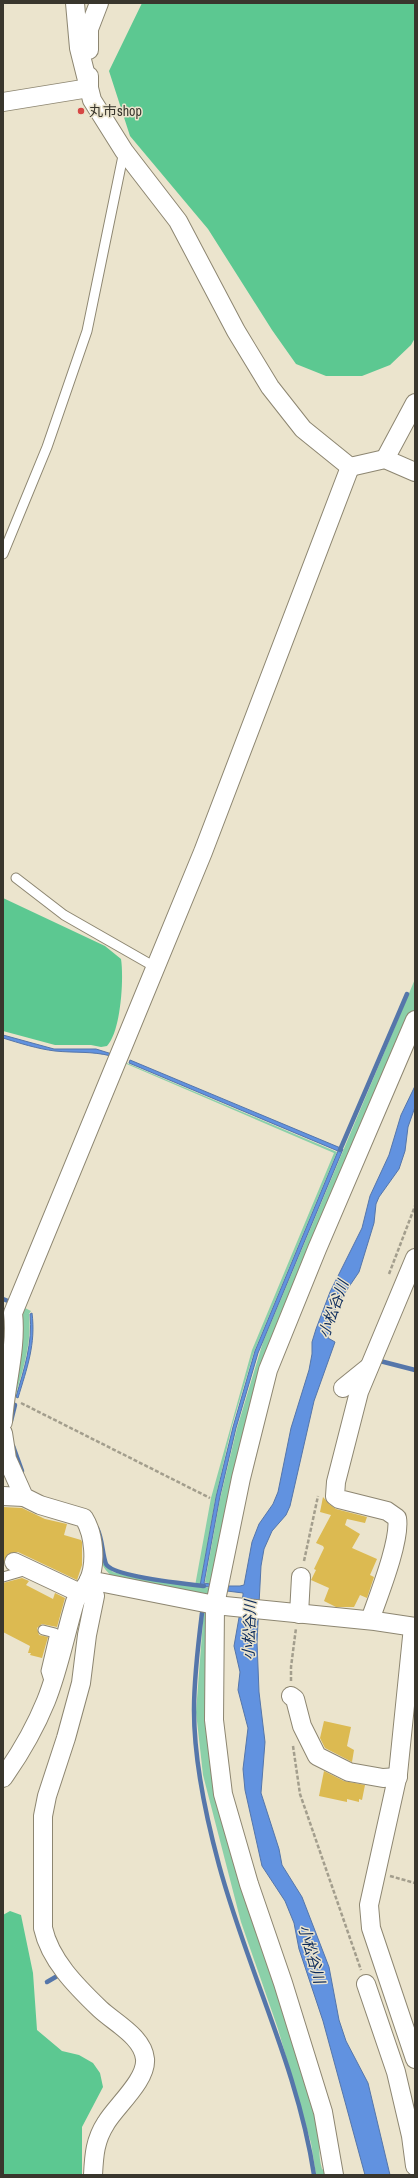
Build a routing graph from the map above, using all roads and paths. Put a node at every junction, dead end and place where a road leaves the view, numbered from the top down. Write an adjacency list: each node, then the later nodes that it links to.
1 (75, 3): 3 (street)
2 (99, 3): 3 (street)
3 (89, 88): 4 (street); 5 (street)
4 (3, 102)
5 (124, 151): 8 (street); 10 (lane)
6 (415, 403): 7 (street)
7 (384, 459): 8 (street); 9 (street)
8 (350, 467): 12 (street)
9 (415, 472)
10 (3, 554)
11 (16, 878): 12 (lane)
12 (155, 967): 15 (street)
13 (415, 1020): 28 (street)
14 (415, 1258): 16 (street)
15 (8, 1310): 18 (street)
16 (370, 1367): 17 (street); 30 (street)
17 (343, 1388)
18 (4, 1394): 19 (street); 23 (path)
19 (3, 1422)
20 (3, 1433): 22 (street)
21 (3, 1496): 22 (street)
22 (24, 1497): 27 (street)
23 (210, 1498)
24 (21, 1566): 25 (lane); 27 (street)
25 (3, 1577)
26 (301, 1577): 29 (street)
27 (85, 1587): 28 (street); 33 (street); 43 (street)
28 (220, 1605): 29 (street); 44 (street)
29 (295, 1614): 30 (street); 34 (path)
30 (370, 1620): 31 (street)
31 (414, 1627): 37 (street)
32 (43, 1630): 33 (lane)
33 (51, 1686): 36 (street)
34 (291, 1696): 37 (street)
35 (293, 1742): 40 (path)
36 (3, 1778)
37 (398, 1778): 38 (street)
38 (377, 1873): 39 (path); 41 (street)
39 (415, 1883)
40 (366, 1984): 42 (street)
41 (415, 2058)
42 (415, 2166)
43 (93, 2175)
44 (334, 2175)

